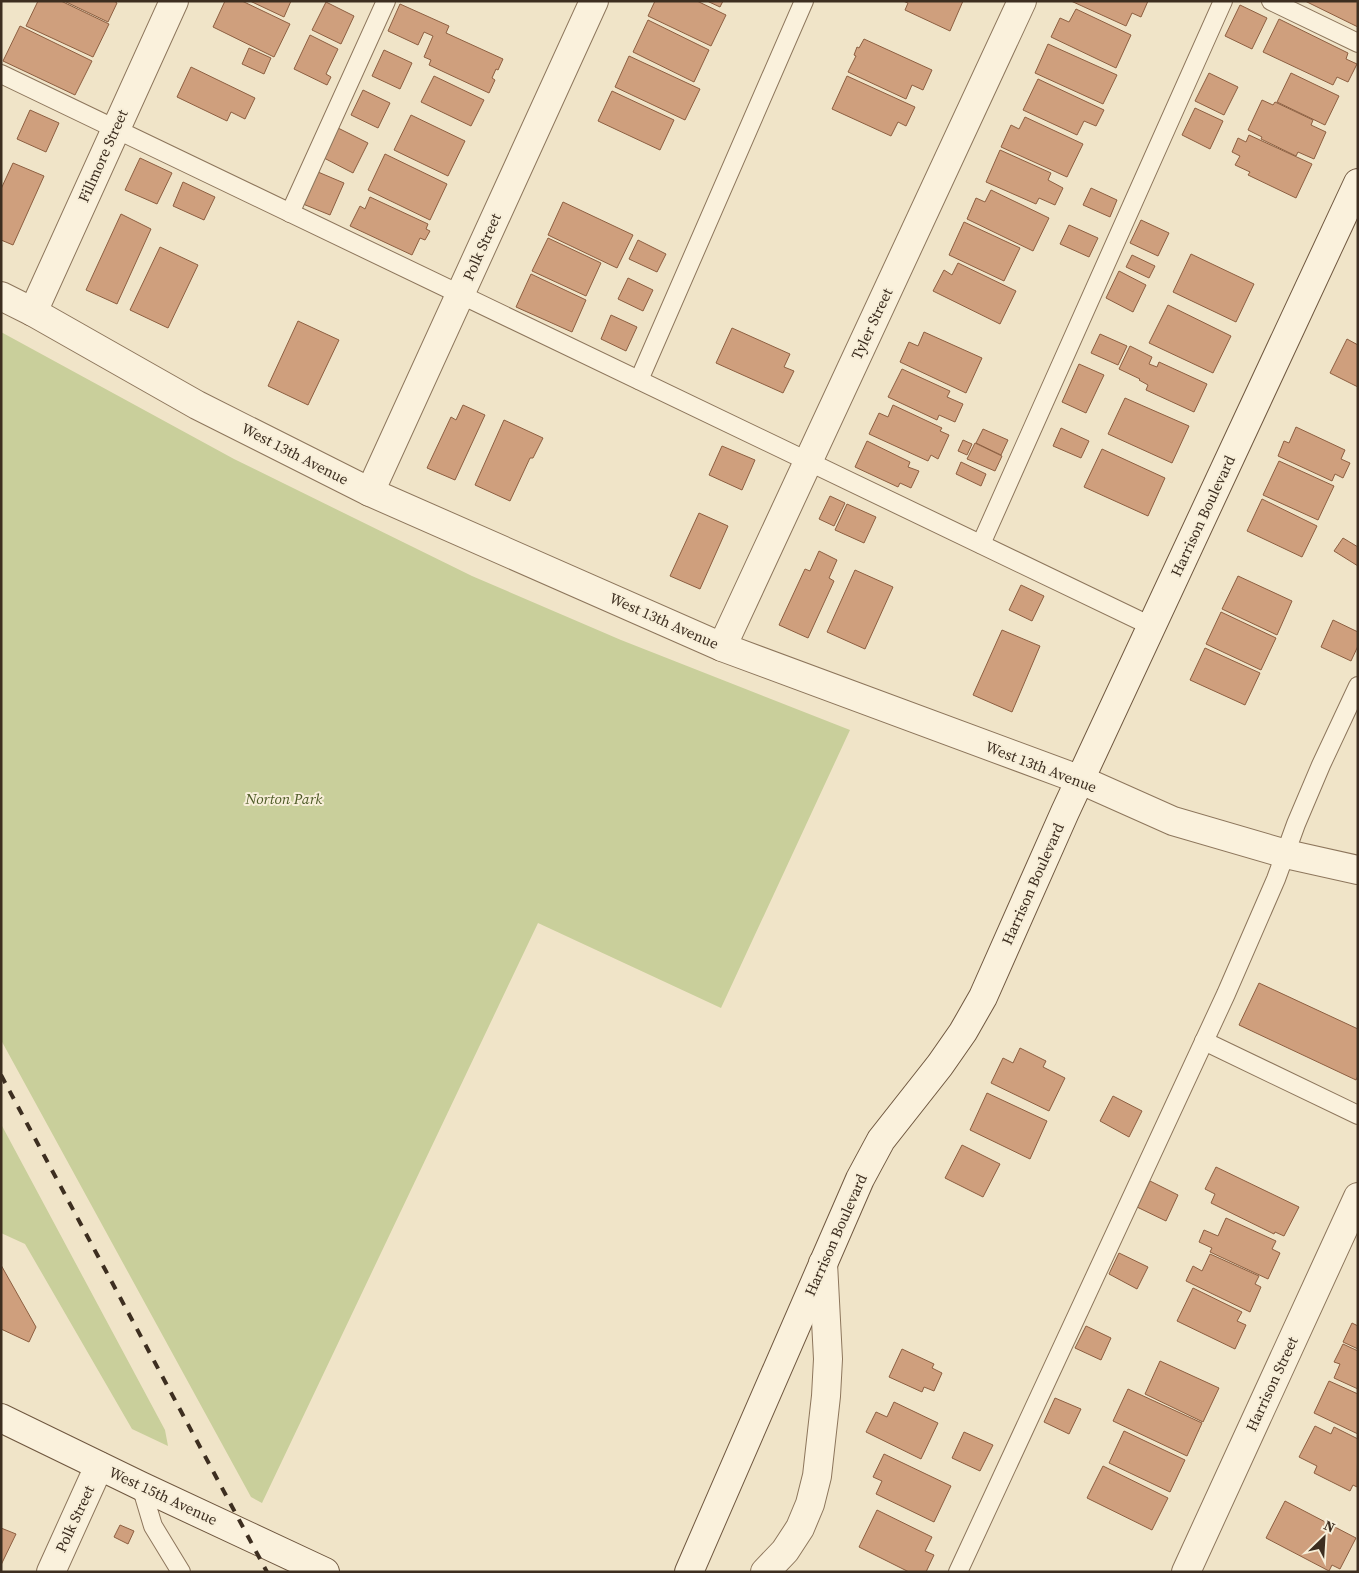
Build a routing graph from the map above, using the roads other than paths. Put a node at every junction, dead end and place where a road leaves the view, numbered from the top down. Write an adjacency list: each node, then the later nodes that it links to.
1 (174, 1): 10 (street, Fillmore Street)
2 (386, 1): 12 (lane)
3 (594, 1): 13 (street, Polk Street)
4 (804, 1): 16 (lane)
5 (1022, 1): 17 (street, Tyler Street)
6 (1223, 1): 19 (lane)
7 (1271, 1): 8 (lane)
8 (1358, 43)
9 (1, 74): 10 (lane)
10 (116, 129): 12 (lane); 15 (street, Fillmore Street)
11 (1358, 183): 20 (street, Harrison Boulevard)
12 (290, 213): 13 (lane)
13 (460, 294): 16 (lane); 18 (street, Polk Street)
14 (1, 296): 15 (street, West 13th Avenue)
15 (33, 312): 18 (street, West 13th Avenue)
16 (639, 380): 17 (lane)
17 (808, 461): 19 (lane); 21 (street, Tyler Street)
18 (370, 492): 21 (street, West 13th Avenue)
19 (981, 544): 20 (lane)
20 (1152, 626): 23 (street, Harrison Boulevard)
21 (722, 647): 23 (street, West 13th Avenue)
22 (1358, 686): 24 (lane)
23 (1081, 780): 24 (street, West 13th Avenue); 29 (street, Harrison Boulevard)
24 (1286, 854): 25 (street, West 13th Avenue); 26 (lane)
25 (1358, 870)
26 (1204, 1041): 27 (lane); 38 (lane)
27 (1358, 1115)
28 (1358, 1197): 39 (street, Harrison Street)
29 (823, 1264): 36 (street, Harrison Boulevard); 37 (street)
30 (1, 1418): 31 (street, West 15th Avenue)
31 (99, 1466): 32 (street, West 15th Avenue); 33 (street, Polk Street)
32 (141, 1486): 34 (lane); 35 (street, West 15th Avenue)
33 (51, 1572)
34 (181, 1572)
35 (325, 1572)
36 (689, 1572)
37 (765, 1572)
38 (958, 1572)
39 (1186, 1572)

